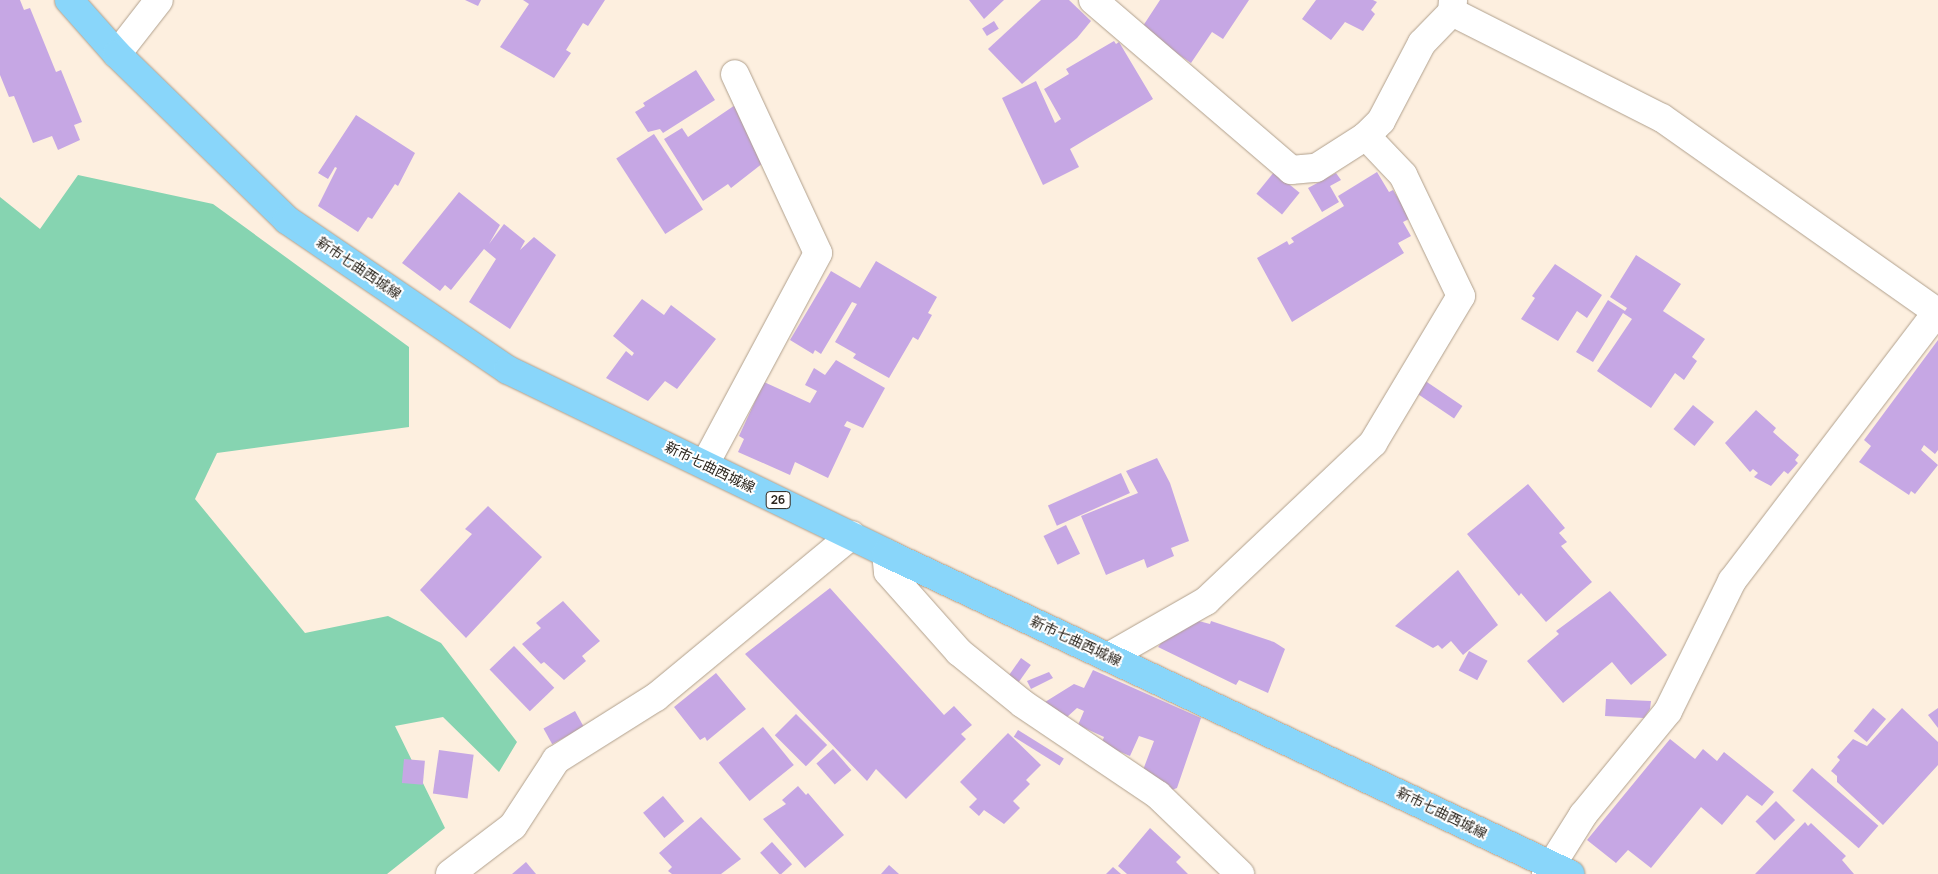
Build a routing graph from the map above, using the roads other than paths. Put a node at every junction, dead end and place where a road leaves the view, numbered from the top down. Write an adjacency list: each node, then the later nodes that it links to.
1 (69, 0): 5 (main road, 新市七曲西城線 / 26)
2 (159, 0): 5 (street)
3 (1093, 0): 7 (street)
4 (1453, 6): 7 (street); 8 (street)
5 (117, 54): 9 (main road, 新市七曲西城線 / 26)
6 (735, 74): 9 (street)
7 (1366, 136): 12 (street)
8 (1937, 312): 13 (street)
9 (704, 464): 10 (main road, 新市七曲西城線 / 26)
10 (852, 536): 11 (main road, 新市七曲西城線 / 26); 14 (street)
11 (886, 553): 12 (main road, 新市七曲西城線 / 26); 15 (street)
12 (1110, 656): 13 (main road, 新市七曲西城線 / 26)
13 (1555, 871)
14 (450, 874)
15 (1240, 874)

